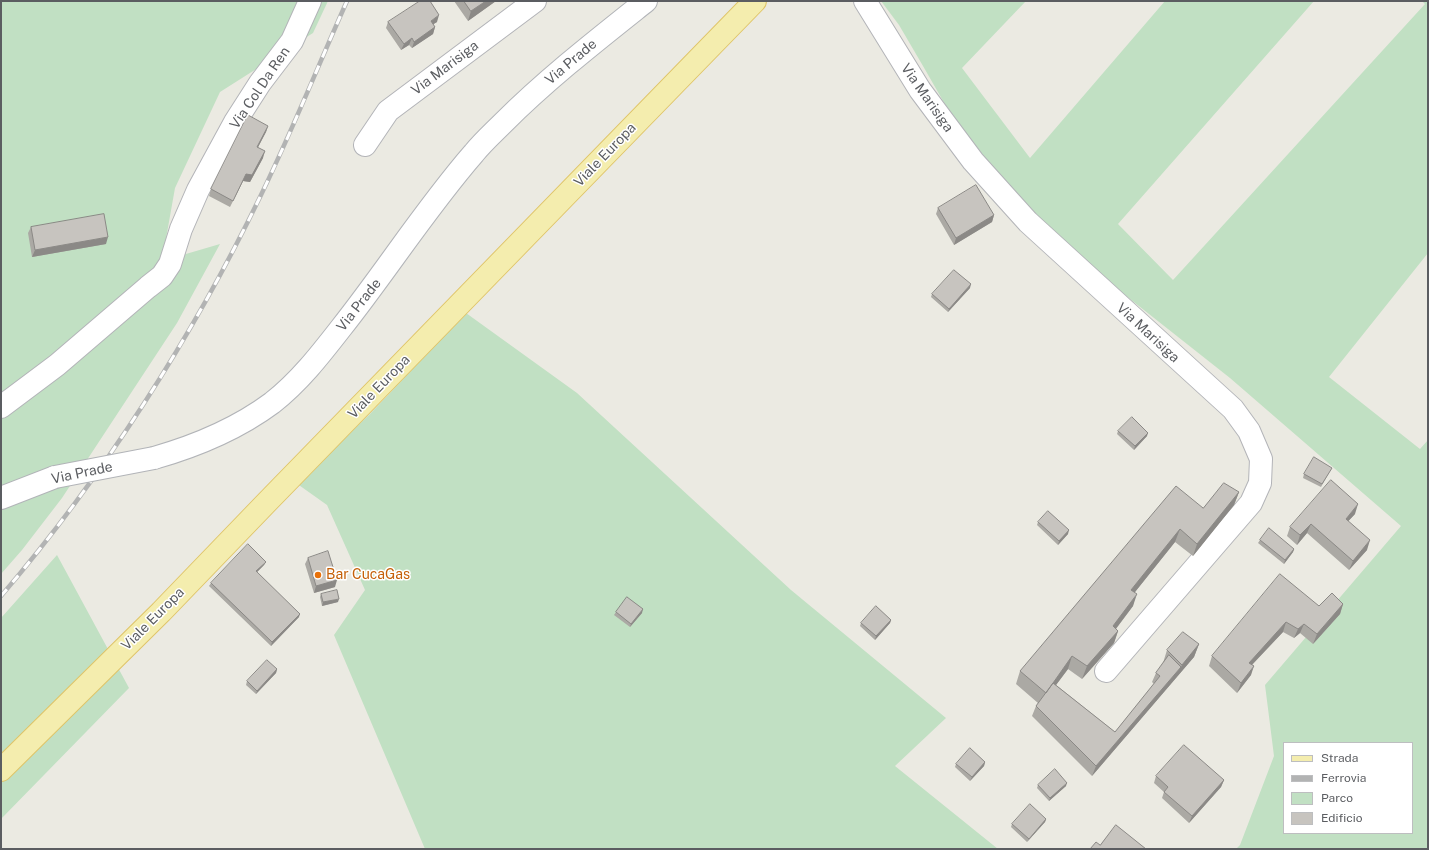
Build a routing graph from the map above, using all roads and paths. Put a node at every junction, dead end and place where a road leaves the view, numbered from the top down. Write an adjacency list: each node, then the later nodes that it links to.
1 (310, 1): 7 (street, Via Col Da Ren)
2 (535, 1): 6 (street, Via Marisiga)
3 (646, 1): 8 (street, Via Prade, bridge)
4 (755, 1): 10 (main road, Viale Europa)
5 (864, 1): 9 (street, Via Marisiga)
6 (365, 145)
7 (1, 407)
8 (1, 498)
9 (1106, 671)
10 (1, 770)

